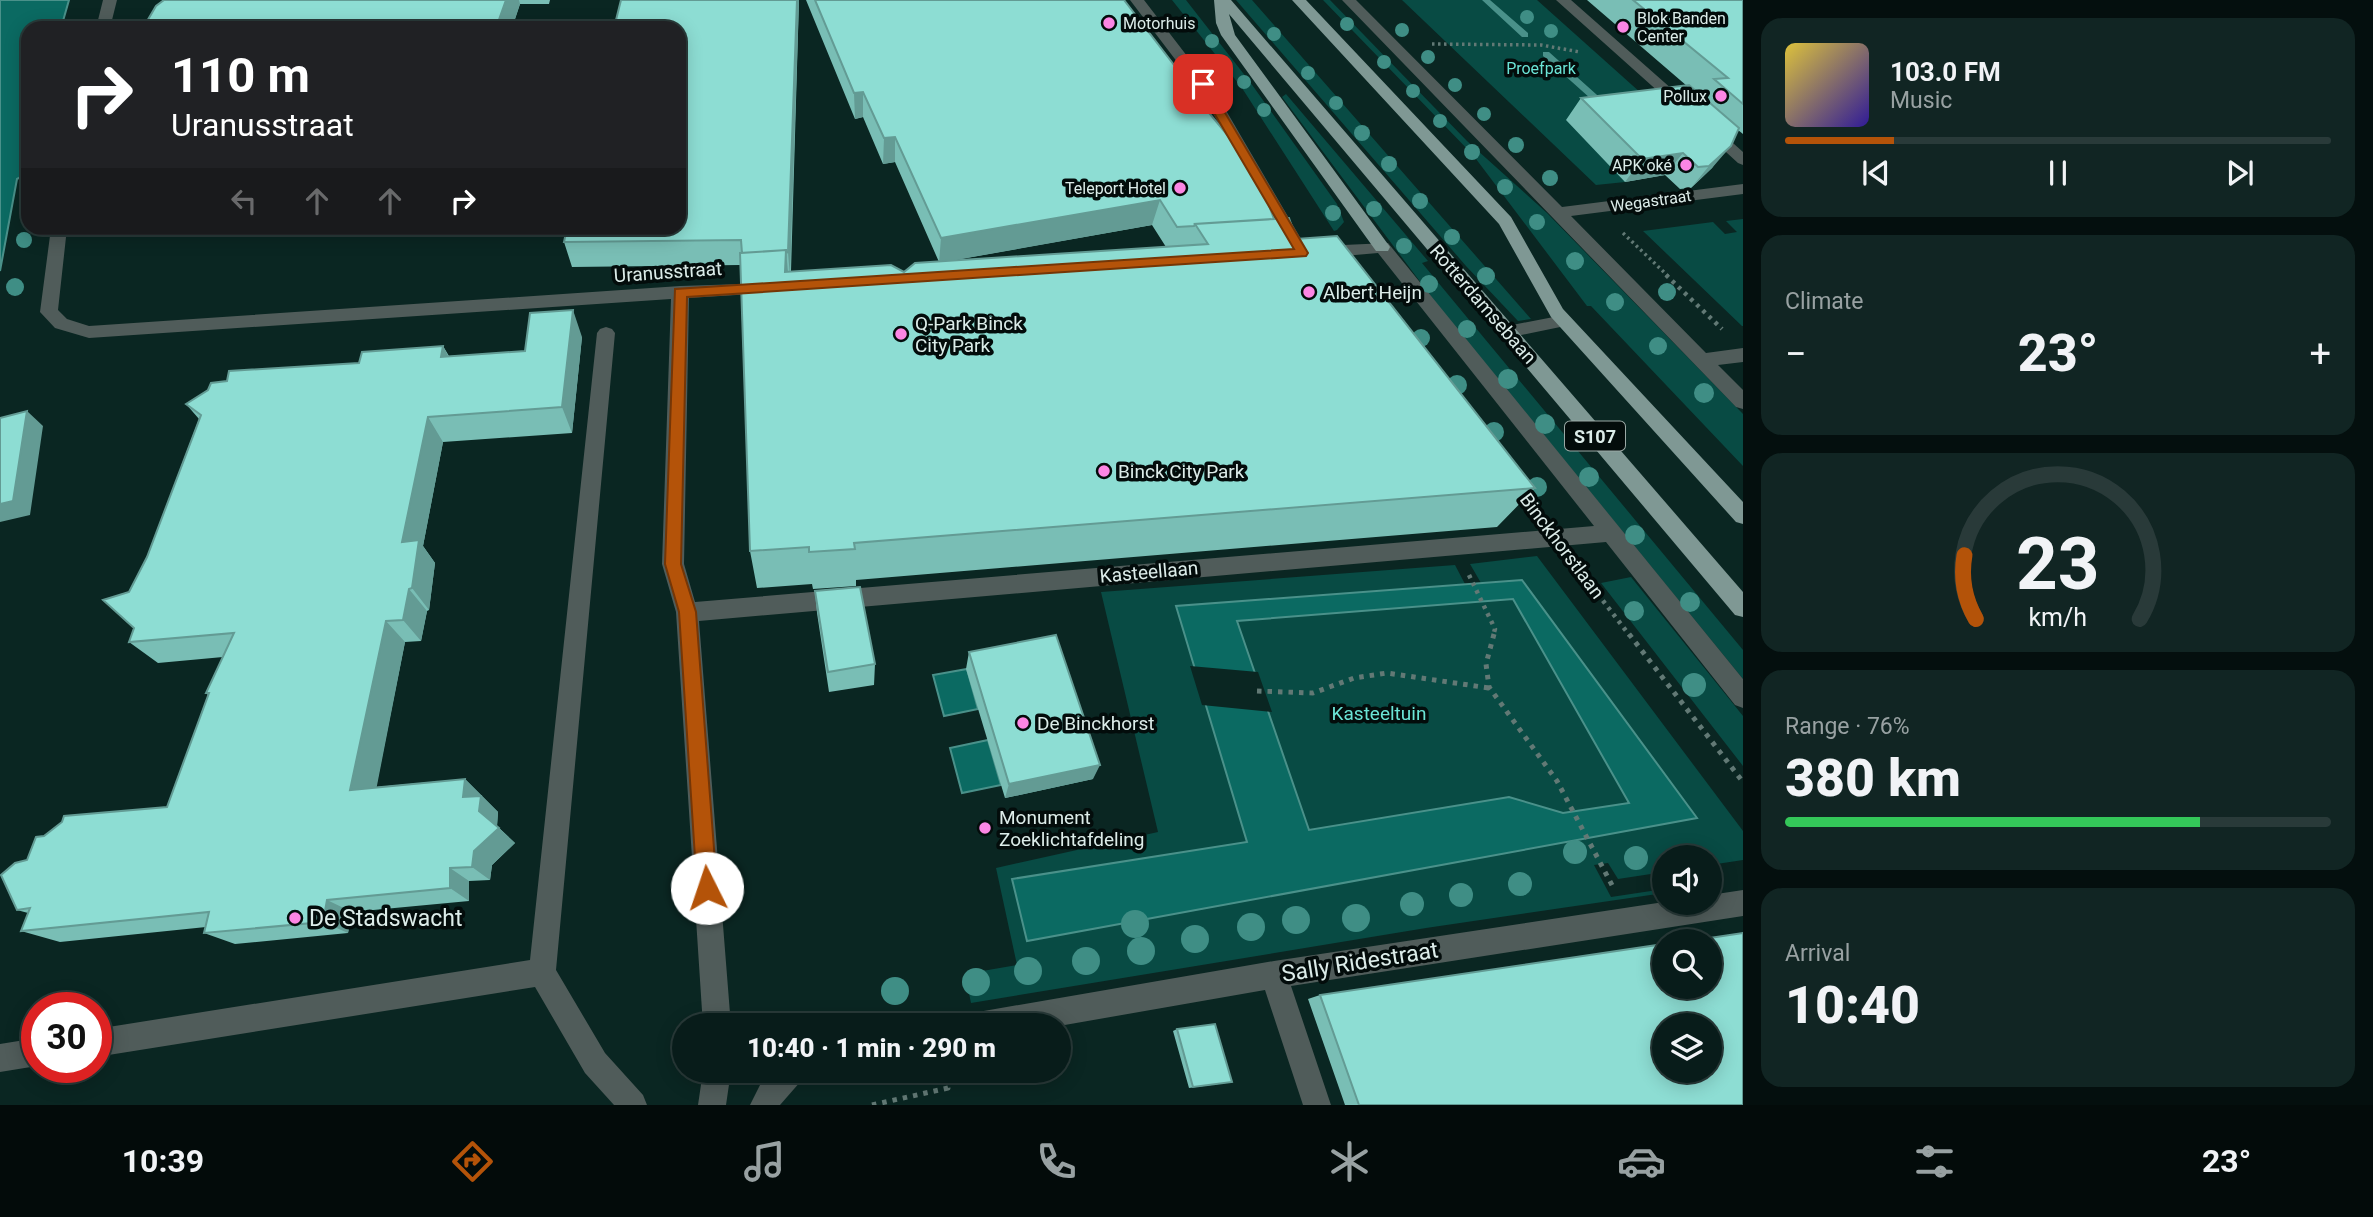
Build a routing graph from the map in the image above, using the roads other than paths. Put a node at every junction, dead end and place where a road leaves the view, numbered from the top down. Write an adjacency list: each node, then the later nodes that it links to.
1 (110, 0): 7 (street)
2 (1137, 0): 13 (street)
3 (1222, 0): 12 (main road); 18 (main road, Rotterdamsebaan / S107)
4 (1299, 0): 17 (main road, S107)
5 (1349, 0): 10 (street)
6 (1563, 0): 8 (street)
7 (105, 21)
8 (1743, 160)
9 (1743, 189): 10 (street, Wegastraat)
10 (1558, 213): 21 (street)
11 (58, 235): 16 (street, Uranusstraat)
12 (1382, 247): 13 (street); 24 (street)
13 (1302, 253): 14 (street)
14 (1276, 255)
15 (788, 286): 16 (street, Uranusstraat)
16 (680, 292): 26 (street)
17 (1564, 321): 18 (street); 23 (main road, S107)
18 (1507, 332): 25 (main road, Rotterdamsebaan / S107)
19 (606, 333): 29 (street)
20 (1743, 355): 21 (street)
21 (1703, 360): 22 (street)
22 (1743, 402)
23 (1743, 516)
24 (1611, 533): 26 (street, Kasteellaan); 27 (street)
25 (1743, 608)
26 (687, 612): 31 (street)
27 (1743, 697)
28 (1743, 903): 30 (street, Sally Ridestraat)
29 (542, 972): 33 (street); 38 (street)
30 (1274, 975): 32 (street, Sally Ridestraat); 41 (street)
31 (716, 1013)
32 (1053, 1013)
33 (112, 1040)
34 (21, 1055): 35 (street)
35 (0, 1058)
36 (715, 1083): 39 (street)
37 (780, 1083): 40 (street)
38 (633, 1105)
39 (712, 1105)
40 (764, 1105)
41 (1317, 1105)

